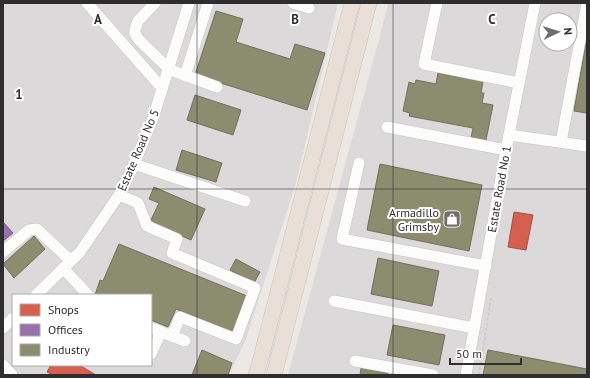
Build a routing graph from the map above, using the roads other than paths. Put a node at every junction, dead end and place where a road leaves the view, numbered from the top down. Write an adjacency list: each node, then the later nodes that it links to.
1 (88, 3): 16 (street)
2 (154, 3): 12 (street)
3 (189, 3): 12 (street, Estate Road No 5)
4 (208, 3): 13 (street)
5 (293, 3): 11 (street)
6 (352, 3): 42 (highway)
7 (369, 3): 43 (highway)
8 (437, 3): 14 (street)
9 (534, 3): 14 (street, Estate Road No 1)
10 (587, 3): 19 (street)
11 (309, 8)
12 (168, 69): 13 (street); 16 (street, Estate Road No 5)
13 (185, 76): 15 (street)
14 (519, 83): 18 (street, Estate Road No 1)
15 (217, 87)
16 (162, 88): 23 (street, Estate Road No 5)
17 (387, 127): 21 (street)
18 (509, 134): 19 (street); 21 (street, Estate Road No 1)
19 (561, 142): 20 (street)
20 (587, 146)
21 (506, 150): 28 (street, Estate Road No 1)
22 (359, 163): 28 (street)
23 (134, 164): 24 (street, Estate Road No 5); 25 (street)
24 (119, 194): 27 (street, Estate Road No 5); 36 (street)
25 (245, 201)
26 (3, 252): 27 (street)
27 (67, 265): 29 (street, Estate Road No 5); 30 (street)
28 (486, 266): 34 (street, Estate Road No 1)
29 (37, 294)
30 (87, 294)
31 (334, 301): 34 (street)
32 (12, 319): 33 (street)
33 (3, 328)
34 (474, 328): 45 (street, Estate Road No 1)
35 (156, 330): 36 (street); 38 (street)
36 (172, 336): 37 (street)
37 (185, 341)
38 (152, 349)
39 (355, 361): 44 (street)
40 (3, 365): 41 (street)
41 (12, 375)
42 (256, 375)
43 (274, 375)
44 (433, 375)
45 (466, 375)

